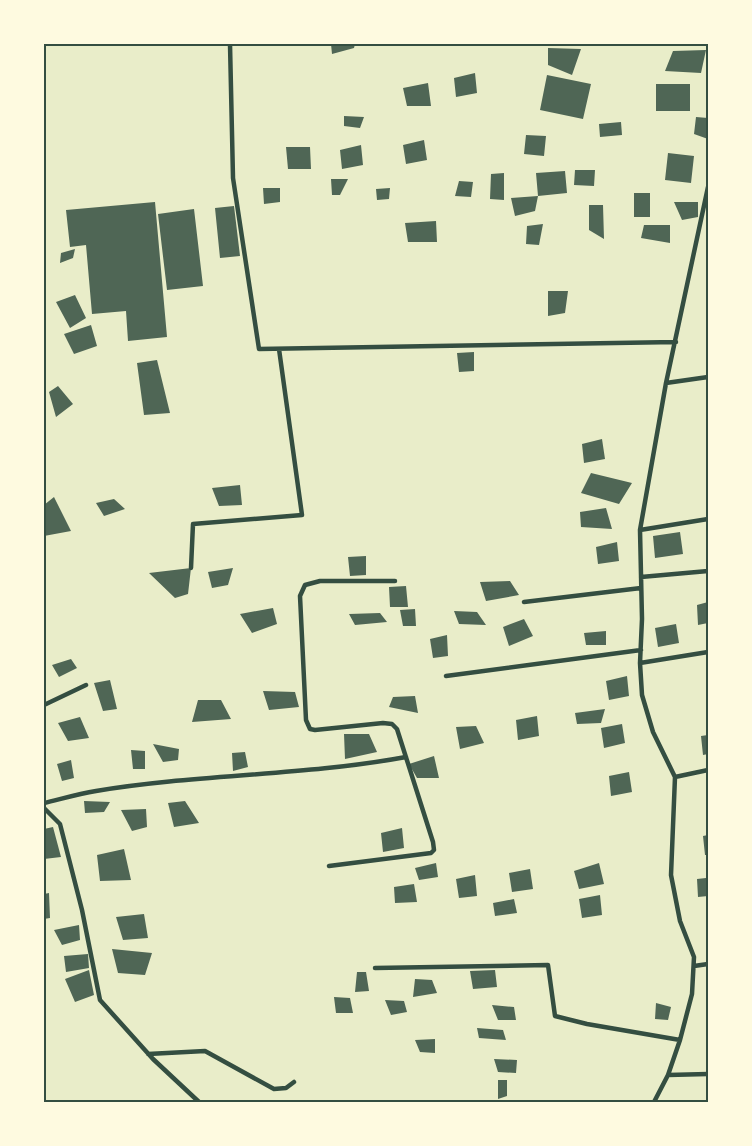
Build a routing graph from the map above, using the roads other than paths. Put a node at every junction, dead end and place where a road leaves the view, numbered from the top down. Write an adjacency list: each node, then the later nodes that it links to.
1 (230, 44): 4 (street)
2 (708, 187): 3 (street)
3 (676, 342): 4 (street); 6 (street)
4 (279, 349): 9 (street)
5 (708, 377): 6 (street)
6 (666, 383): 8 (street)
7 (708, 519): 8 (street)
8 (640, 530): 11 (street)
9 (191, 568)
10 (708, 571): 11 (street)
11 (641, 577): 13 (street)
12 (395, 580): 21 (street)
13 (641, 588): 14 (street); 15 (street)
14 (524, 602)
15 (641, 650): 17 (street); 18 (street)
16 (708, 652): 17 (street)
17 (640, 663): 23 (street)
18 (446, 676)
19 (86, 685): 20 (street)
20 (44, 705)
21 (406, 757): 24 (street); 26 (street)
22 (708, 770): 23 (street)
23 (675, 777): 28 (street)
24 (44, 803)
25 (44, 808): 31 (street)
26 (329, 866)
27 (708, 964): 28 (street)
28 (694, 966): 30 (street)
29 (375, 968): 30 (street)
30 (680, 1040): 33 (street)
31 (148, 1054): 34 (street); 35 (street)
32 (708, 1074): 33 (street)
33 (668, 1075): 36 (street)
34 (294, 1082)
35 (199, 1102)
36 (654, 1102)

